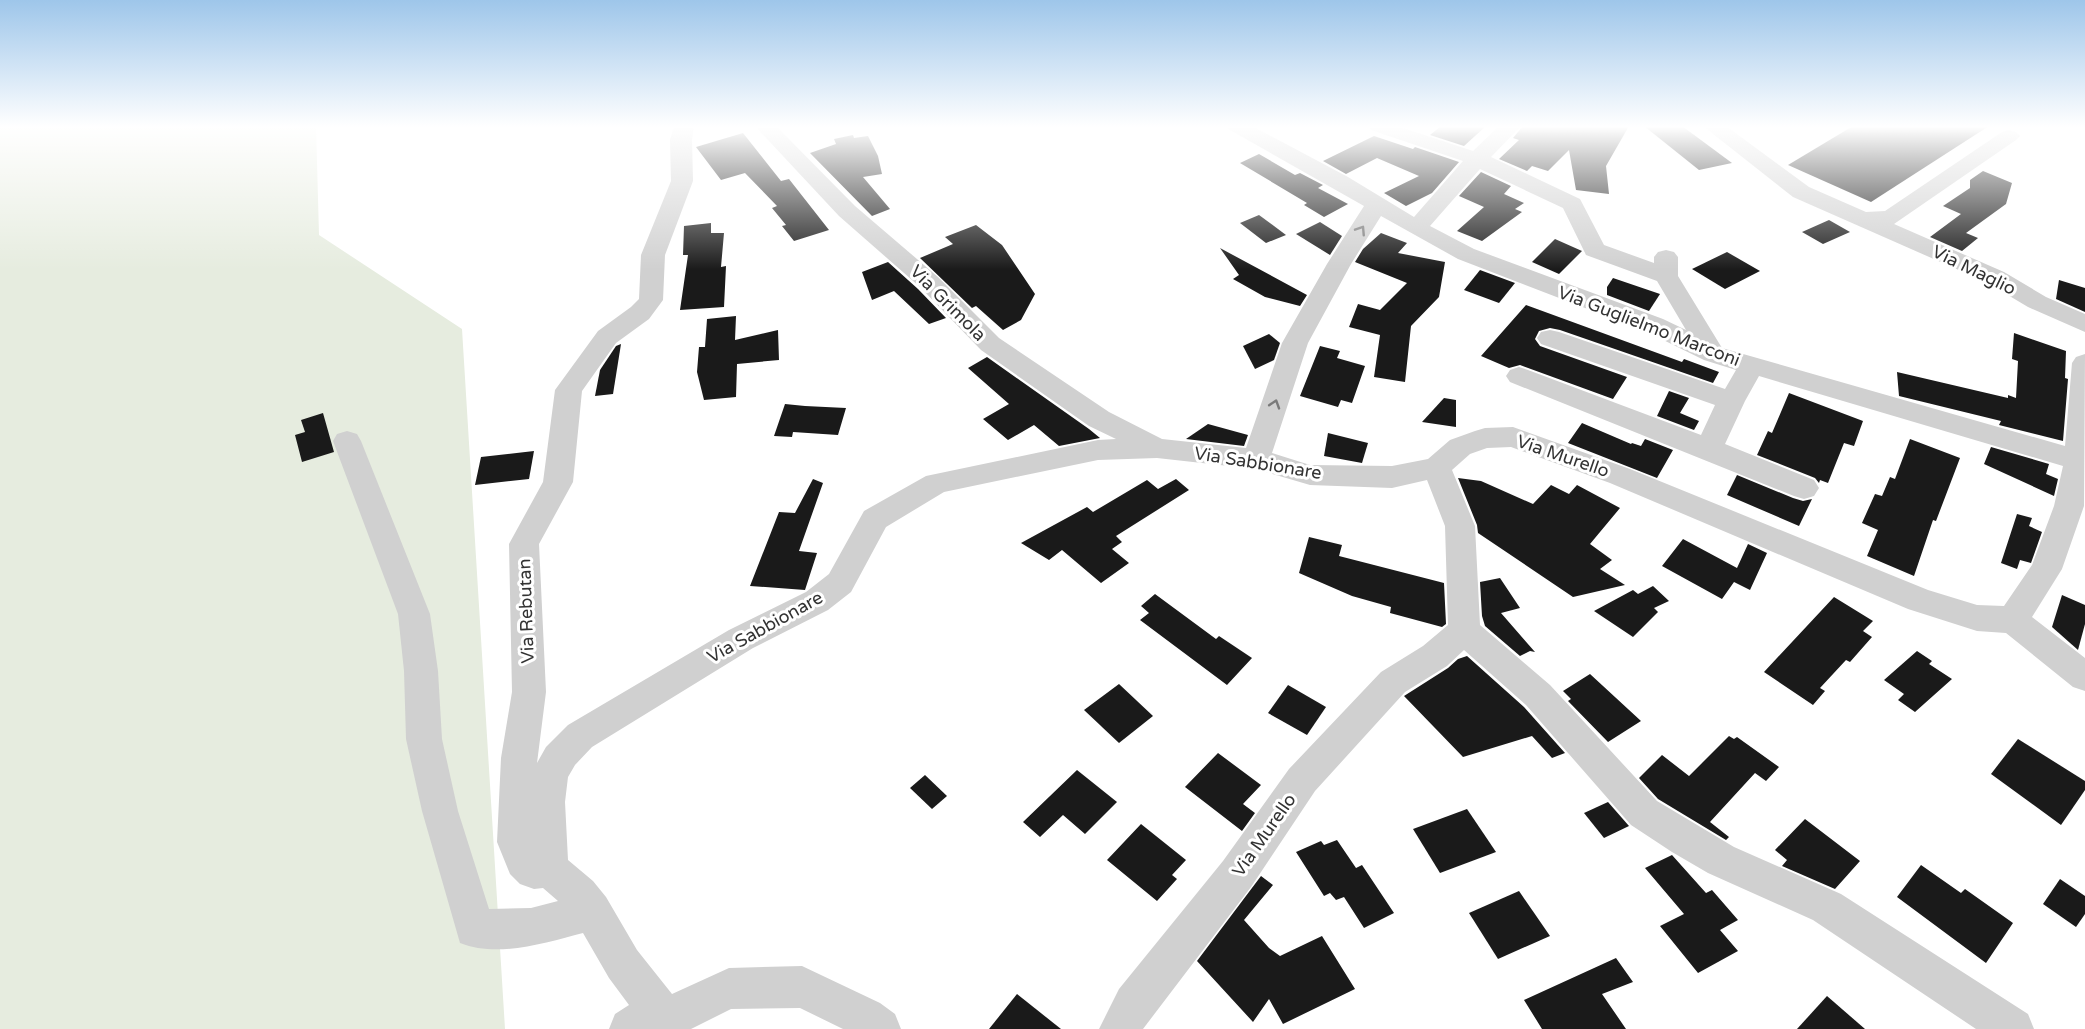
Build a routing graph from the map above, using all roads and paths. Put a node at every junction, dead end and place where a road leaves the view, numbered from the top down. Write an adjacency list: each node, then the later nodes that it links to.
1 (682, 174): 28 (street, Via Rebutan)
2 (811, 174): 19 (street, Via Grimola)
3 (1325, 174): 8 (street, Via Guglielmo Marconi)
4 (1464, 174): 10 (street)
5 (1509, 174): 13 (street)
6 (1777, 174): 9 (street, Via Maglio)
7 (1954, 174): 9 (street, Via Maglio)
8 (1377, 206): 10 (street, Via Guglielmo Marconi); 21 (street, one-way to 8)
9 (1861, 219): 11 (street, Via Maglio)
10 (1416, 228): 13 (street, Via Guglielmo Marconi)
11 (2085, 324)
12 (1550, 338): 17 (street)
13 (1713, 354): 15 (street, Via Guglielmo Marconi)
14 (2085, 363): 22 (street)
15 (1752, 366): 17 (street); 22 (street, Via Guglielmo Marconi)
16 (1519, 376): 20 (street)
17 (1731, 400): 20 (street)
18 (347, 441): 29 (street)
19 (1157, 448): 21 (street, Via Sabbionare); 28 (street, Via Sabbionare)
20 (1709, 449): 24 (street)
21 (1256, 459): 23 (street, Via Sabbionare)
22 (2081, 461): 25 (street)
23 (1437, 467): 25 (street, Via Murello); 26 (street)
24 (1804, 488)
25 (2013, 621): 27 (street)
26 (1464, 630): 32 (street, Via Murello); 33 (street)
27 (2085, 677)
28 (549, 869): 29 (street)
29 (592, 911): 30 (street)
30 (654, 1022): 31 (street)
31 (880, 1029)
32 (1120, 1029)
33 (2013, 1029)

